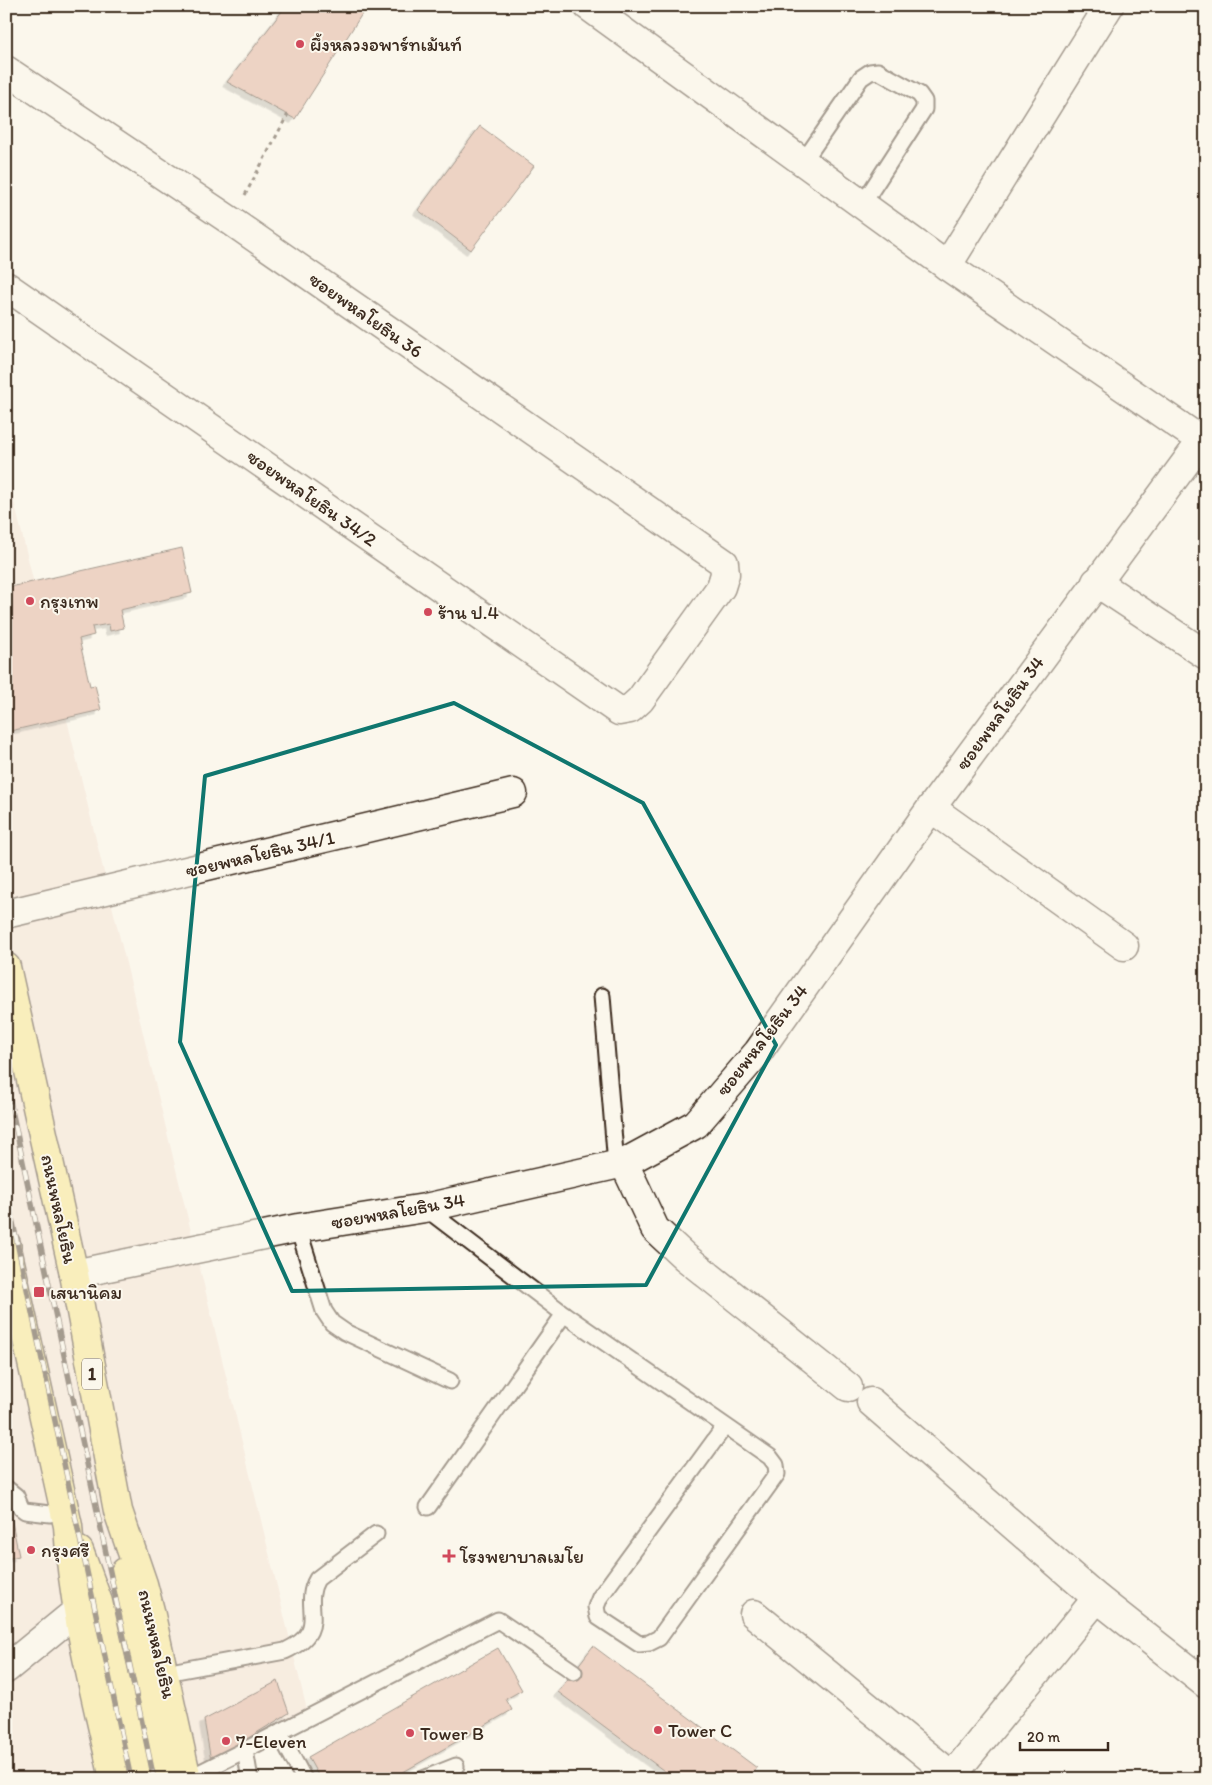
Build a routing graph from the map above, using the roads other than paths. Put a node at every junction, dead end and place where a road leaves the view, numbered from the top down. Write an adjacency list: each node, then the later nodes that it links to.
1 (588, 6): 4 (street)
2 (1109, 6): 6 (street)
3 (6, 70): 11 (street, ซอยพหลโยธิน 36)
4 (803, 162): 5 (street); 5 (lane)
5 (862, 205): 6 (street)
6 (947, 266): 8 (street)
7 (6, 286): 11 (street, ซอยพหลโยธิน 34/2)
8 (1204, 438): 9 (street, ซอยพหลโยธิน 34)
9 (1096, 582): 10 (street); 13 (street, ซอยพหลโยธิน 34)
10 (1206, 655)
11 (619, 711)
12 (513, 793): 14 (street, ซอยพหลโยธิน 34/1)
13 (931, 808): 15 (street); 18 (street, ซอยพหลโยธิน 34)
14 (6, 914)
15 (1124, 946)
16 (6, 966): 22 (main road, ถนนพหลโยธิน / 1)
17 (602, 996): 18 (lane)
18 (620, 1164): 19 (street, ซอยพหลโยธิน 34); 25 (street)
19 (426, 1208): 20 (street, ซอยพหลโยธิน 34); 23 (lane)
20 (298, 1228): 22 (street, ซอยพหลโยธิน 34); 24 (lane)
21 (6, 1244): 31 (main road)
22 (74, 1274): 30 (main road, ถนนพหลโยธิน / 1)
23 (564, 1314): 27 (lane); 29 (lane)
24 (450, 1381)
25 (848, 1387)
26 (871, 1402): 33 (street)
27 (725, 1426): 27 (lane)
28 (6, 1488): 31 (lane)
29 (428, 1507)
30 (118, 1511): 38 (main road, ถนนพหลโยธิน / 1); 46 (main road, ถนนพหลโยธิน)
31 (66, 1517): 34 (main road); 45 (main road)
32 (376, 1534): 38 (lane)
33 (1097, 1598): 39 (street); 43 (street)
34 (78, 1610): 36 (street); 44 (main road)
35 (754, 1614): 43 (street)
36 (6, 1669)
37 (574, 1672): 40 (lane)
38 (165, 1673): 47 (main road, ถนนพหลโยธิน / 1)
39 (1206, 1684)
40 (279, 1732): 41 (lane); 49 (lane)
41 (245, 1750): 47 (lane); 48 (lane)
42 (456, 1766): 50 (lane)
43 (954, 1777)
44 (114, 1779)
45 (138, 1779)
46 (166, 1779)
47 (187, 1779)
48 (250, 1779)
49 (304, 1779)
50 (423, 1779)

